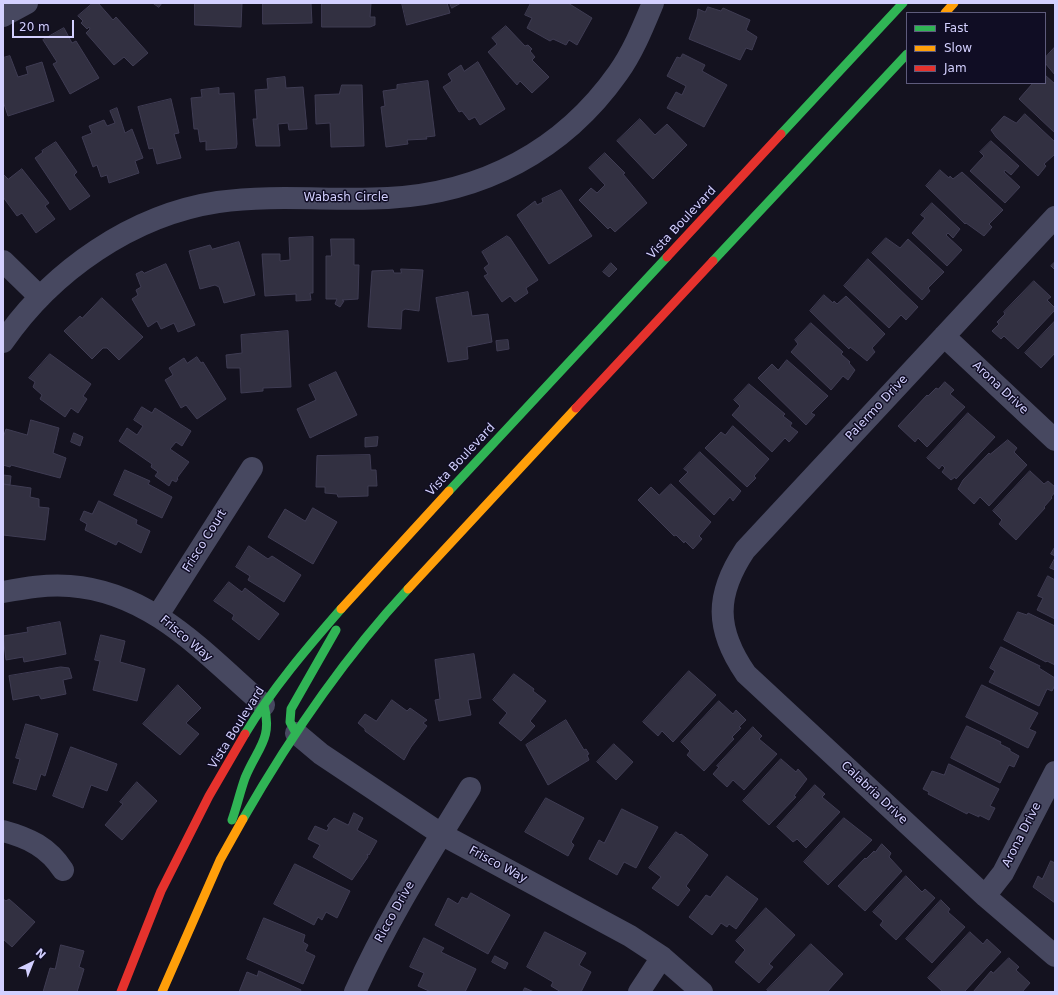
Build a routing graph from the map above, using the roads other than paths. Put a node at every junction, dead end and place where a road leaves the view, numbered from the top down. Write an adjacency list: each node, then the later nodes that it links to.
1 (27, 3): 6 (street)
2 (653, 3): 10 (street, Wabash Circle)
3 (903, 3): 15 (main road, Vista Boulevard)
4 (954, 3): 5 (main road)
5 (946, 12)
6 (3, 16)
7 (906, 55): 20 (main road)
8 (1055, 217): 11 (street, Palermo Drive)
9 (3, 261): 10 (street)
10 (40, 297): 12 (street, Wabash Circle)
11 (944, 336): 13 (street, Arona Drive); 17 (street, Palermo Drive)
12 (3, 342)
13 (1055, 440)
14 (252, 468): 18 (street, Frisco Court)
15 (362, 585): 19 (main road, Vista Boulevard); 20 (main road)
16 (3, 592): 18 (street, Frisco Way)
17 (722, 612): 27 (street, Calabria Drive)
18 (158, 615): 19 (street, Frisco Way)
19 (264, 705): 25 (main road); 30 (main road, Vista Boulevard)
20 (296, 733): 24 (street, Frisco Way); 25 (main road)
21 (1055, 772): 27 (street, Arona Drive)
22 (470, 788): 24 (street, Ricco Drive)
23 (3, 831): 26 (street)
24 (441, 834): 29 (street, Frisco Way); 32 (street, Ricco Drive)
25 (220, 860): 31 (main road)
26 (64, 870)
27 (985, 896): 28 (street, Calabria Drive)
28 (1055, 956)
29 (662, 957): 33 (street); 34 (street, Frisco Way)
30 (121, 992)
31 (162, 992)
32 (355, 992)
33 (639, 992)
34 (702, 992)

